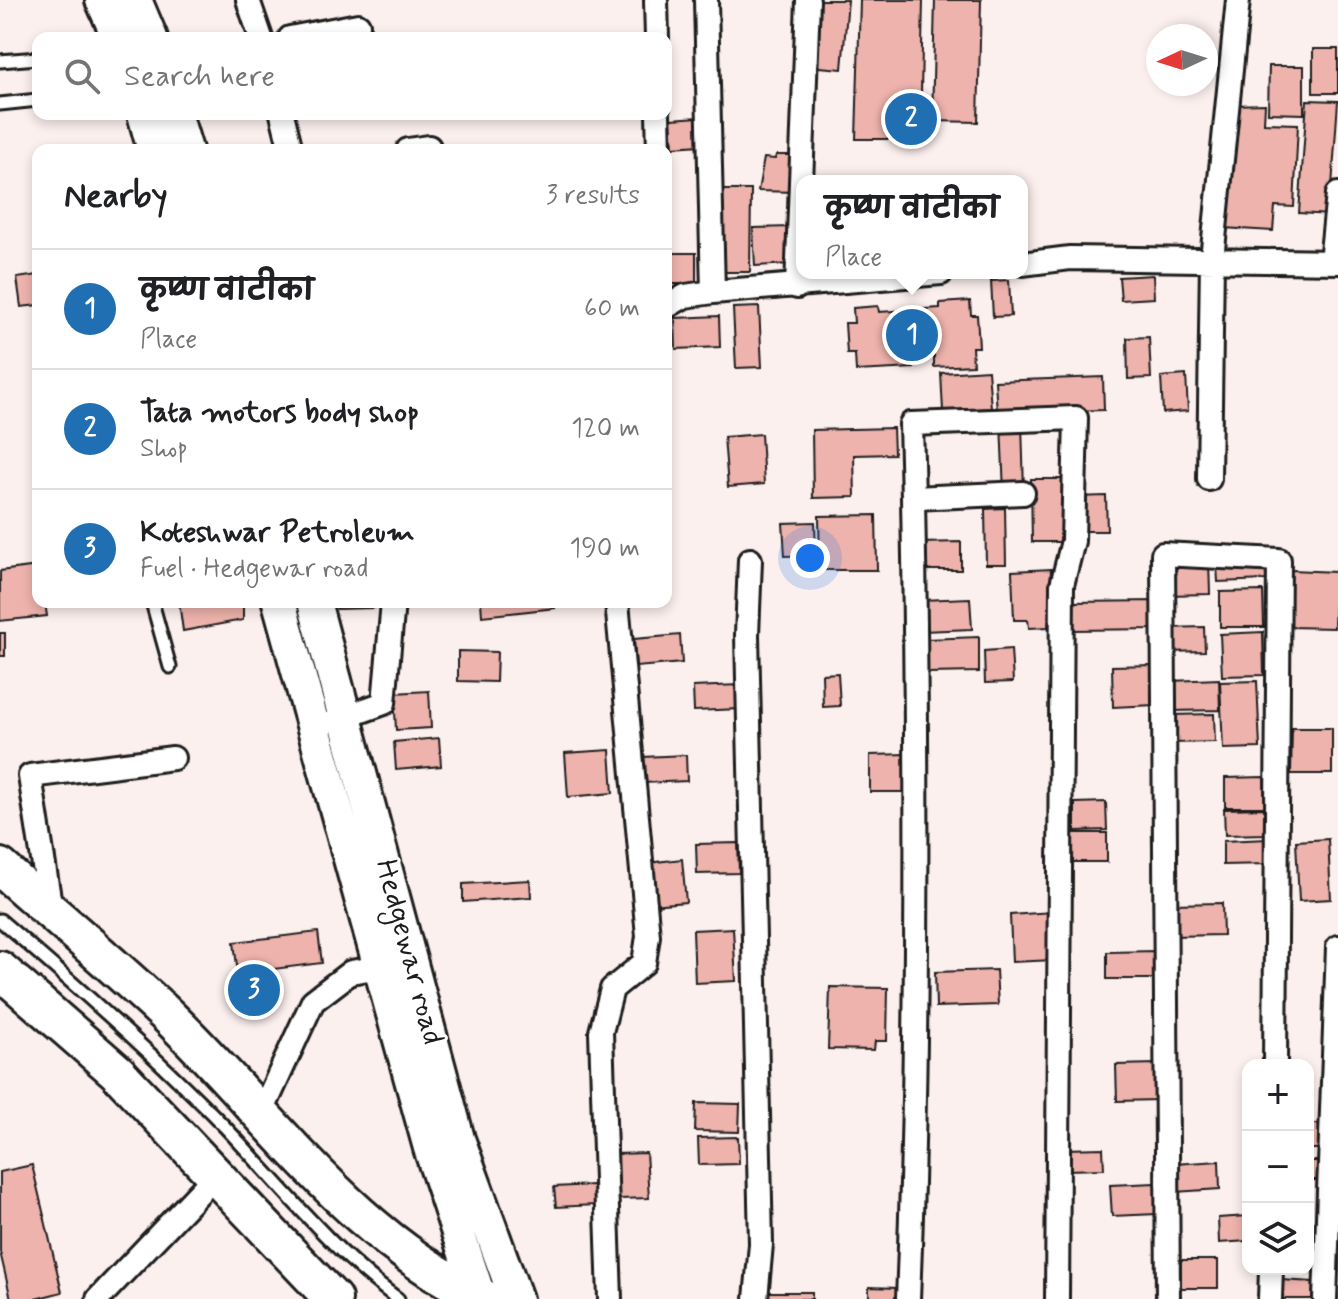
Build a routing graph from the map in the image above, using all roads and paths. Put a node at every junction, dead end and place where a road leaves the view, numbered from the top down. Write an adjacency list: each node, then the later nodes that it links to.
1 (102, 0): 9 (main road)
2 (135, 0): 10 (main road)
3 (248, 0): 11 (street)
4 (656, 0): 13 (street)
5 (706, 0): 34 (street)
6 (808, 0): 26 (street)
7 (1238, 0): 28 (street)
8 (358, 25): 12 (street)
9 (116, 32)
10 (148, 32)
11 (259, 32)
12 (321, 32)
13 (657, 32)
14 (32, 58): 15 (lane)
15 (0, 61)
16 (32, 101): 17 (lane)
17 (0, 104)
18 (146, 120): 22 (main road)
19 (177, 120): 23 (main road)
20 (284, 120): 24 (street)
21 (658, 120): 25 (street)
22 (152, 144)
23 (184, 144)
24 (290, 144)
25 (659, 144)
26 (801, 175)
27 (1338, 194): 29 (street)
28 (1212, 259): 29 (street); 30 (street); 36 (street)
29 (1334, 262)
30 (1028, 263)
31 (797, 279): 33 (street)
32 (879, 279): 33 (street)
33 (797, 287): 34 (street)
34 (713, 292): 35 (street)
35 (672, 304)
36 (1209, 479)
37 (1023, 493): 38 (street)
38 (913, 498): 67 (street); 68 (street)
39 (750, 560): 66 (street)
40 (154, 608): 45 (lane)
41 (281, 608): 47 (main road, Hedgewar road)
42 (316, 608): 46 (main road, Hedgewar road)
43 (392, 608): 46 (street)
44 (618, 608): 65 (street)
45 (170, 667)
46 (346, 717): 47 (street); 53 (main road, Hedgewar road)
47 (314, 727): 54 (main road, Hedgewar road)
48 (173, 758): 50 (street)
49 (0, 867): 50 (main road)
50 (51, 912): 57 (main road)
51 (0, 920): 63 (lane)
52 (1338, 947): 71 (street)
53 (412, 962): 54 (street); 64 (main road, Hedgewar road)
54 (380, 966): 57 (street); 60 (main road, Hedgewar road)
55 (0, 970): 58 (main road)
56 (1275, 1059): 69 (street)
57 (261, 1114): 60 (main road)
58 (215, 1176): 61 (street); 62 (main road)
59 (1271, 1275): 70 (street)
60 (482, 1298)
61 (98, 1299)
62 (333, 1299)
63 (398, 1299)
64 (516, 1299)
65 (610, 1299)
66 (756, 1299)
67 (908, 1299)
68 (1057, 1299)
69 (1168, 1299)
70 (1270, 1299)
71 (1325, 1299)

